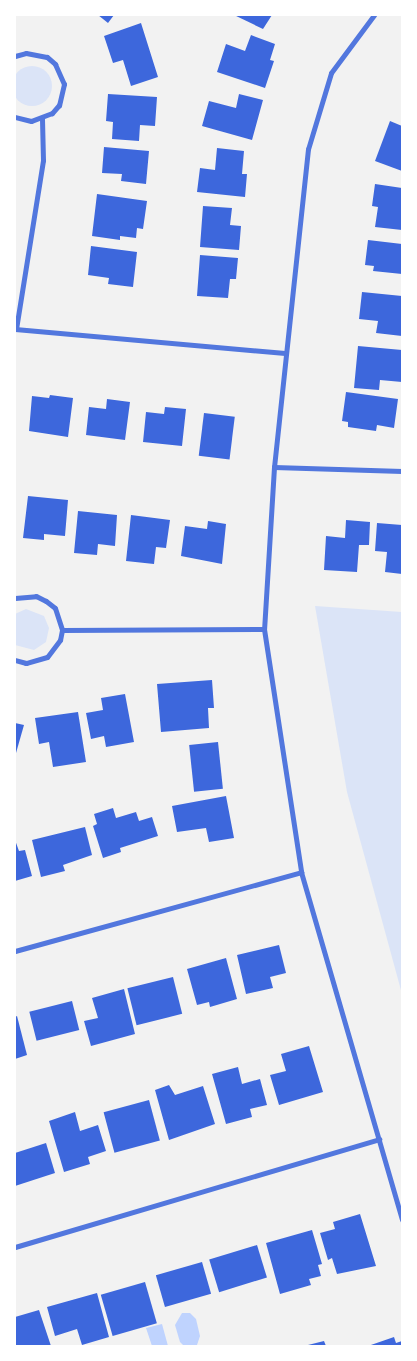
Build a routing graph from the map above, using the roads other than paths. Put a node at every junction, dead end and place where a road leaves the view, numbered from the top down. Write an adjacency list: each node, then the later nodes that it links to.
1 (374, 15): 6 (street)
2 (15, 56): 4 (street)
3 (15, 117): 4 (street)
4 (42, 118): 5 (street)
5 (16, 329): 6 (street)
6 (285, 353): 7 (street)
7 (274, 467): 8 (street); 10 (street)
8 (402, 471)
9 (15, 598): 11 (street)
10 (264, 629): 11 (street); 13 (street)
11 (62, 630): 12 (street)
12 (15, 660)
13 (301, 872): 14 (street); 15 (street)
14 (15, 951)
15 (379, 1140): 16 (street); 17 (street)
16 (402, 1220)
17 (15, 1247)

